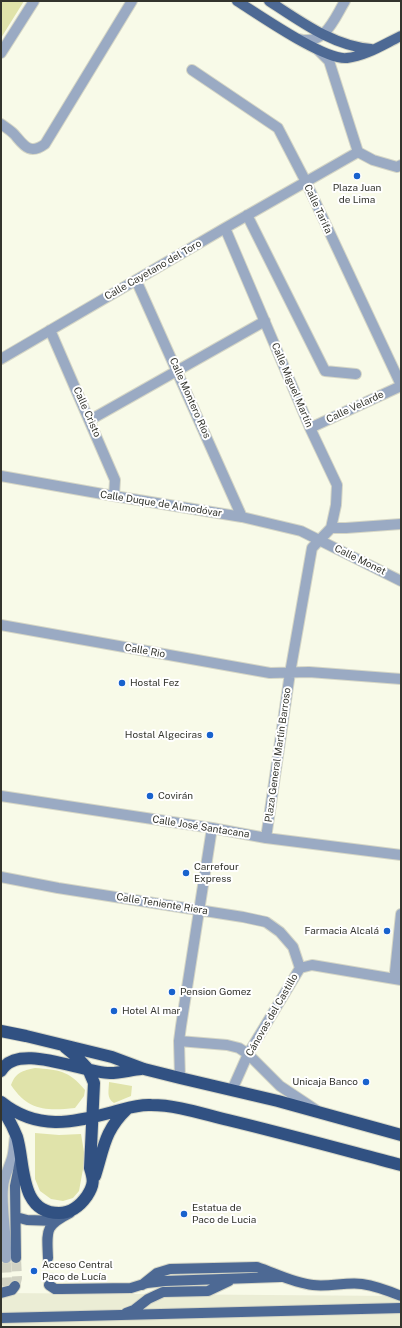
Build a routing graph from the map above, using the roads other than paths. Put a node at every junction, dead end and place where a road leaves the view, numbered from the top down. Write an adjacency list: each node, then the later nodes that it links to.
1 (34, 1): 11 (street)
2 (132, 1): 13 (street)
3 (237, 1): 8 (main road)
4 (269, 1): 6 (main road)
5 (346, 1): 6 (street)
6 (324, 34): 8 (street); 10 (main road)
7 (401, 36): 10 (main road)
8 (299, 39): 9 (main road)
9 (318, 50): 10 (main road); 14 (street)
10 (373, 50)
11 (1, 53)
12 (192, 70): 16 (street, Calle Tarifa)
13 (1, 124)
14 (358, 152): 15 (street); 16 (street)
15 (399, 166)
16 (306, 182): 17 (street, Calle Cayetano del Toro); 25 (street, Calle Tarifa)
17 (247, 215): 18 (street, Calle Cayetano del Toro); 24 (street)
18 (225, 228): 19 (street, Calle Cayetano del Toro); 20 (street, Calle Miguel Martín)
19 (136, 280): 21 (street, Calle Cayetano del Toro); 23 (street, Calle Montero Ríos)
20 (266, 321): 23 (street); 27 (street, Calle Miguel Martín)
21 (50, 330): 22 (street, Calle Cayetano del Toro); 26 (street, Calle Cristo)
22 (1, 359)
23 (178, 370): 26 (street); 30 (street, Calle Montero Ríos)
24 (356, 374)
25 (401, 386): 27 (street, Calle Velarde)
26 (90, 420): 29 (street, Calle Cristo)
27 (310, 428): 32 (street, Calle Miguel Martín)
28 (1, 476): 29 (street, Calle Duque de Almodóvar)
29 (114, 496): 30 (street, Calle Duque de Almodóvar)
30 (242, 517): 33 (street, Calle Duque de Almodóvar)
31 (401, 524): 32 (street)
32 (331, 528): 33 (street)
33 (320, 540): 34 (street, Calle Monet); 36 (street, Plaza General Martín Barroso)
34 (401, 580)
35 (1, 625): 36 (street, Calle Rio)
36 (290, 673): 37 (street, Calle Rio); 40 (street, Plaza General Martín Barroso)
37 (401, 679)
38 (1, 796): 39 (street, Calle José Santacana)
39 (212, 828): 40 (street, Calle José Santacana); 43 (street)
40 (266, 838): 41 (street, Calle José Santacana)
41 (401, 855)
42 (1, 877): 43 (street, Calle Teniente Riera)
43 (199, 909): 45 (street, Calle Teniente Riera); 49 (street)
44 (401, 914): 46 (street)
45 (300, 968): 47 (street, Cánovas del Castillo); 51 (street, Cánovas del Castillo)
46 (401, 973)
47 (401, 980)
48 (1, 1031): 50 (highway)
49 (179, 1041): 51 (street); 55 (street)
50 (62, 1045): 52 (highway); 53 (highway)
51 (248, 1054): 56 (street, Cánovas del Castillo); 60 (street)
52 (144, 1068): 53 (highway); 55 (highway)
53 (88, 1070): 54 (highway); 61 (highway)
54 (1, 1071)
55 (180, 1078): 56 (highway)
56 (232, 1090): 60 (highway)
57 (1, 1102): 61 (highway)
58 (1, 1107): 62 (highway)
59 (128, 1109): 61 (highway); 65 (highway); 66 (highway)
60 (321, 1113): 63 (highway)
61 (93, 1116): 66 (highway)
62 (15, 1132): 64 (highway); 69 (street)
63 (401, 1135)
64 (21, 1159): 67 (highway); 68 (main road)
65 (401, 1165)
66 (94, 1179): 67 (highway)
67 (83, 1202): 70 (main road)
68 (16, 1217): 69 (street); 70 (main road); 71 (main road)
69 (3, 1218): 71 (street)
70 (56, 1221): 72 (main road)
71 (11, 1258)
72 (48, 1258)
73 (282, 1277): 74 (main road); 76 (main road); 77 (main road)
74 (235, 1279): 76 (main road); 79 (main road)
75 (49, 1285): 76 (main road)
76 (142, 1285)
77 (401, 1296)
78 (401, 1308): 79 (main road)
79 (122, 1315): 80 (main road)
80 (1, 1318)

